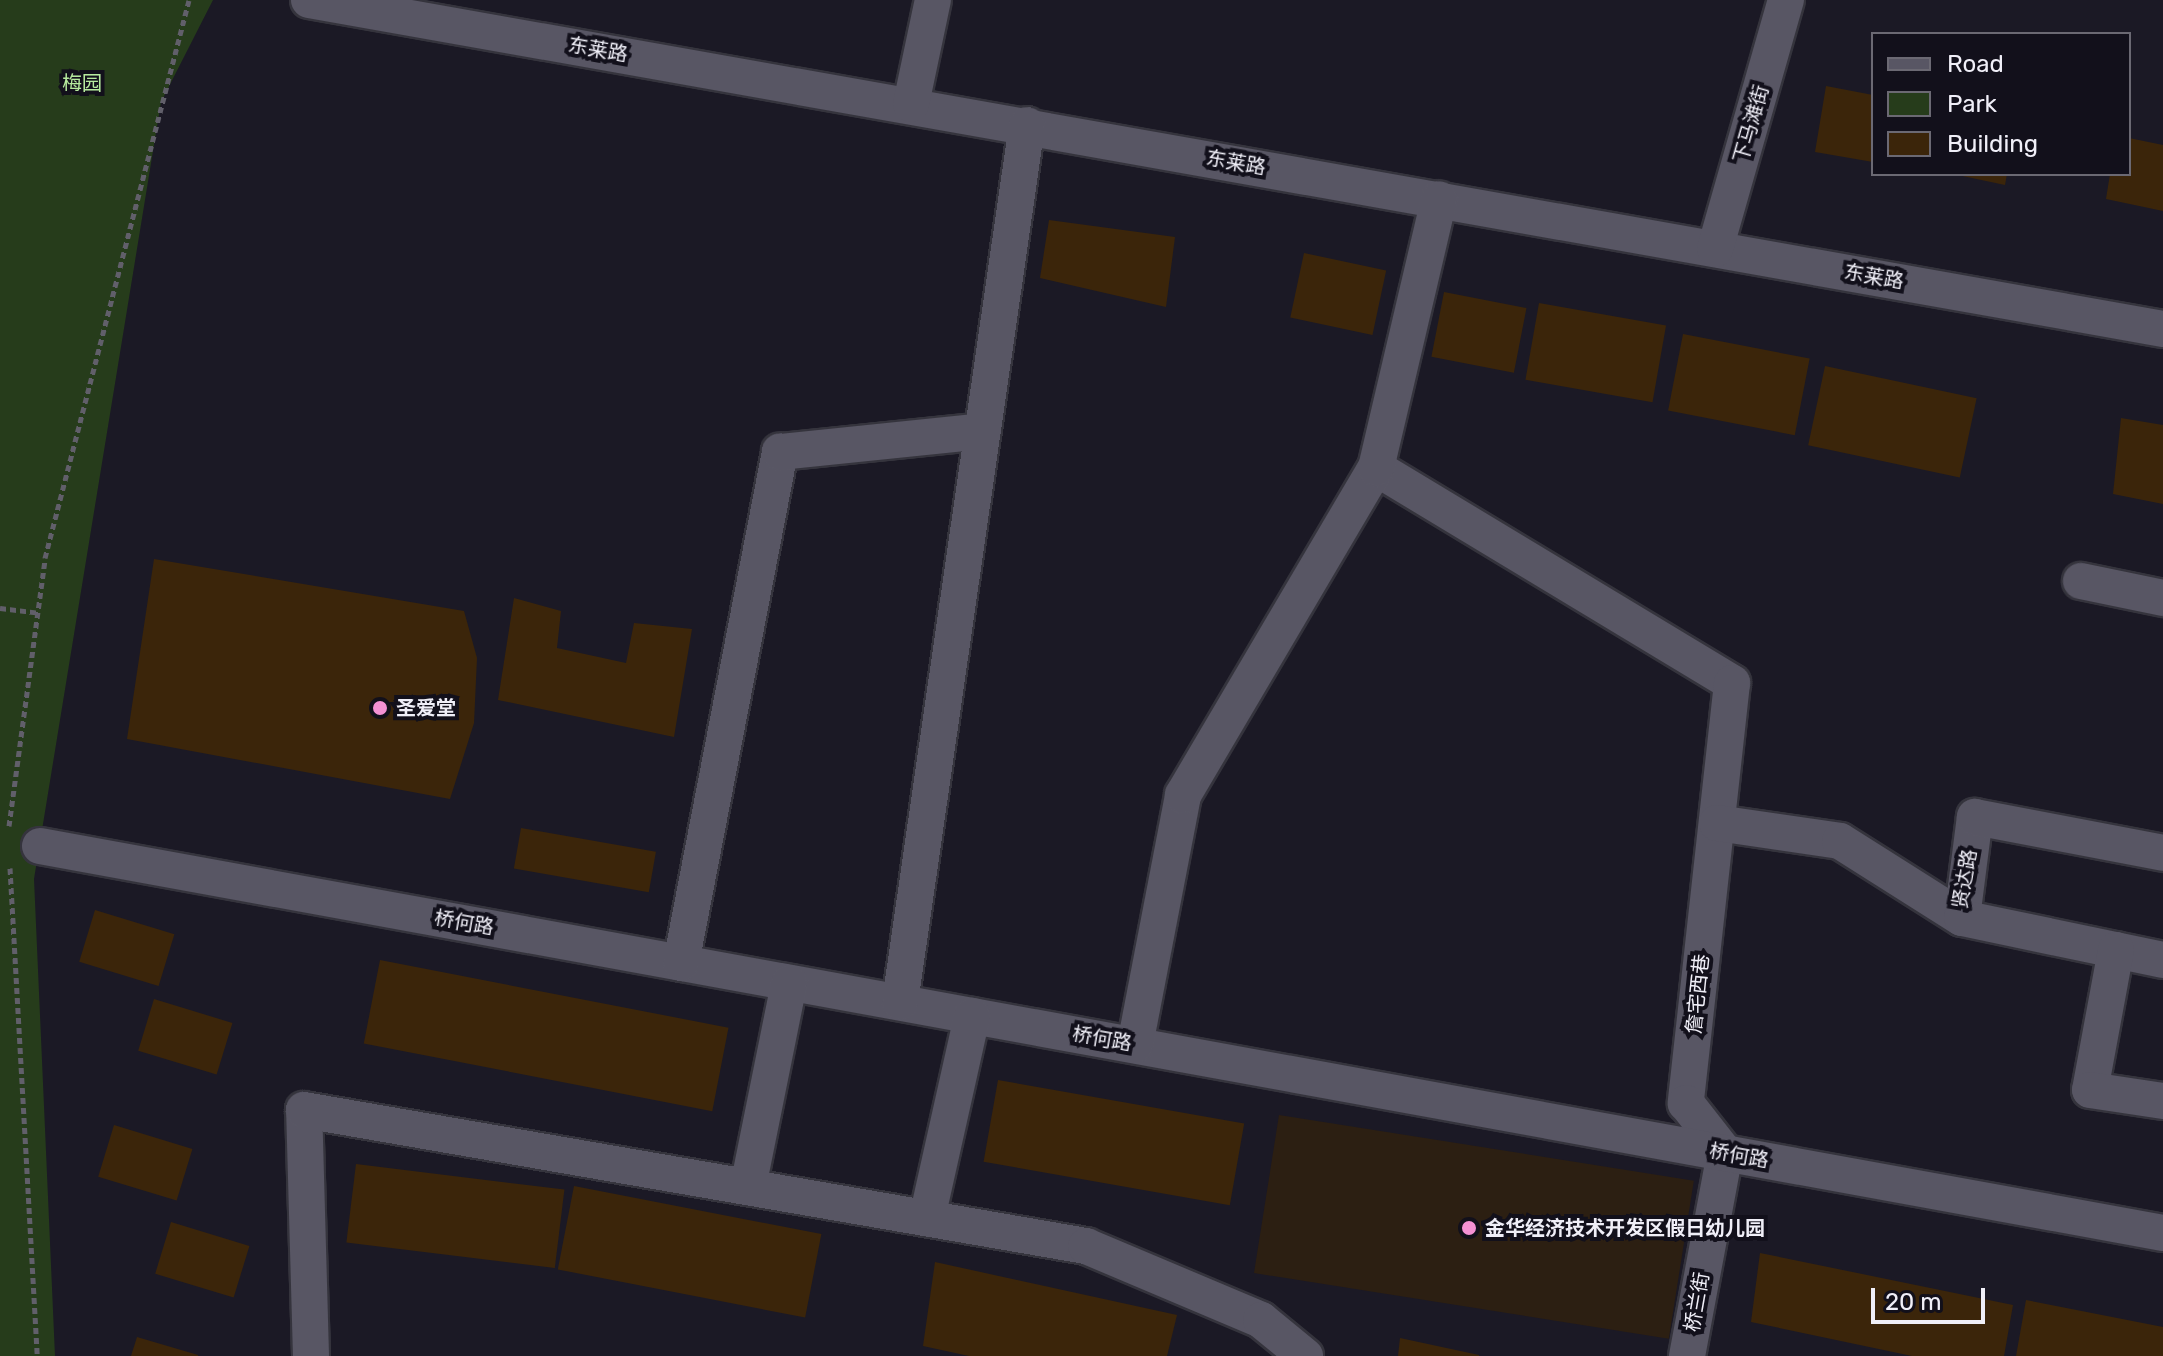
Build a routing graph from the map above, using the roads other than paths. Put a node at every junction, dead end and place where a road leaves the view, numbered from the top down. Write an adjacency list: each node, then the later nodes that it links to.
1 (309, 0): 4 (street, 东莱路)
2 (933, 0): 4 (street)
3 (1786, 0): 7 (street, 下马滩街)
4 (911, 104): 5 (street, 东莱路)
5 (1027, 125): 6 (street, 东莱路); 9 (street)
6 (1439, 199): 7 (street, 东莱路); 10 (street)
7 (1715, 249): 8 (street, 东莱路)
8 (2163, 329)
9 (982, 431): 18 (street); 20 (street)
10 (1376, 468): 13 (street, 詹宅西巷); 22 (street)
11 (2081, 581): 12 (street)
12 (2163, 598)
13 (1717, 823): 16 (street, 贤达路); 24 (street, 詹宅西巷)
14 (19, 844): 18 (street, 桥何路)
15 (2163, 853): 16 (street, 贤达路)
16 (1962, 918): 17 (street)
17 (2148, 950): 23 (street)
18 (681, 963): 19 (street, 桥何路)
19 (789, 983): 20 (street, 桥何路); 25 (street)
20 (900, 1002): 21 (street, 桥何路)
21 (972, 1016): 22 (street, 桥何路); 26 (street)
22 (1135, 1045): 24 (street, 桥何路)
23 (2163, 1101)
24 (1725, 1153): 27 (street, 桥何路); 30 (street, 桥兰街)
25 (748, 1187): 26 (street); 28 (street)
26 (927, 1218): 29 (street)
27 (2163, 1233)
28 (311, 1356)
29 (1305, 1356)
30 (1687, 1356)

